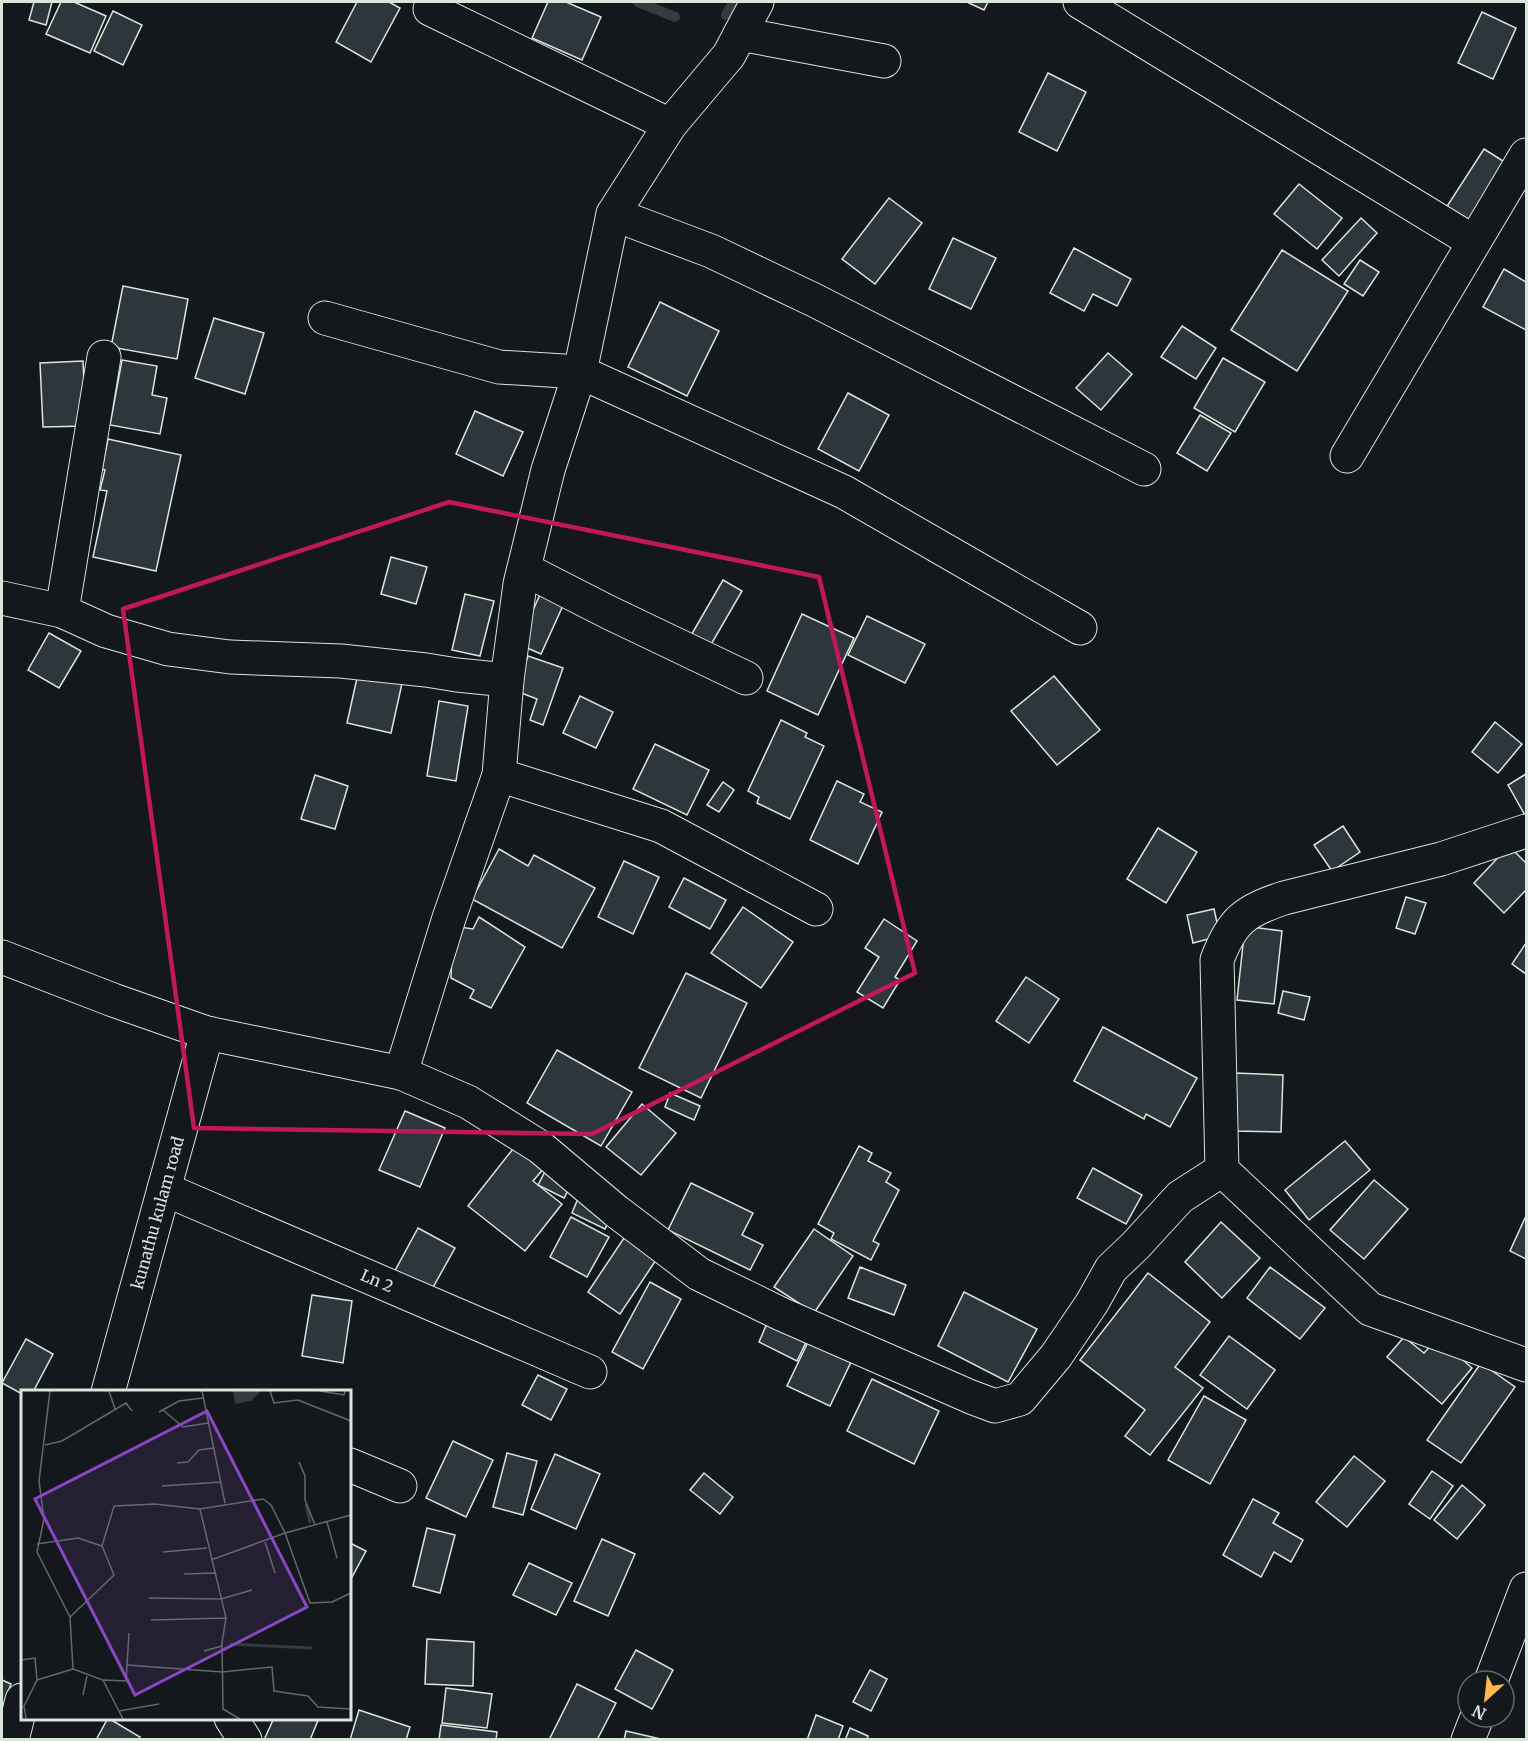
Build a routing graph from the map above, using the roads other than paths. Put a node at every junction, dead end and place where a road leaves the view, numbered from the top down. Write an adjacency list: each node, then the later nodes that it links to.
1 (757, 2): 4 (street)
2 (1080, 2): 9 (street)
3 (430, 9): 6 (street)
4 (740, 34): 5 (street); 6 (street)
5 (884, 61)
6 (670, 125): 8 (street)
7 (1527, 155): 9 (street)
8 (613, 214): 12 (street); 14 (street)
9 (1474, 242): 13 (street)
10 (325, 318): 12 (street)
11 (104, 357): 17 (street)
12 (580, 372): 15 (street); 18 (street)
13 (1347, 456)
14 (1144, 469)
15 (524, 569): 19 (street); 20 (street)
16 (2, 598): 17 (street)
17 (62, 611): 20 (street)
18 (1080, 628)
19 (746, 678)
20 (507, 680): 21 (street)
21 (499, 775): 23 (street); 26 (street)
22 (1527, 831): 27 (street)
23 (816, 909)
24 (2, 957): 25 (street)
25 (207, 1033): 26 (street); 28 (street, kunathu kulam road)
26 (401, 1073): 27 (street)
27 (1222, 1170): 29 (street)
28 (164, 1189): 30 (street, Ln 2); 31 (street, kunathu kulam road)
29 (1527, 1365)
30 (590, 1372)
31 (109, 1390)
32 (351, 1465): 33 (street)
33 (400, 1486)
34 (1527, 1589): 35 (street)
35 (1496, 1669)
36 (21, 1704): 38 (street)
37 (232, 1720): 39 (street)
38 (12, 1740)
39 (245, 1740)

